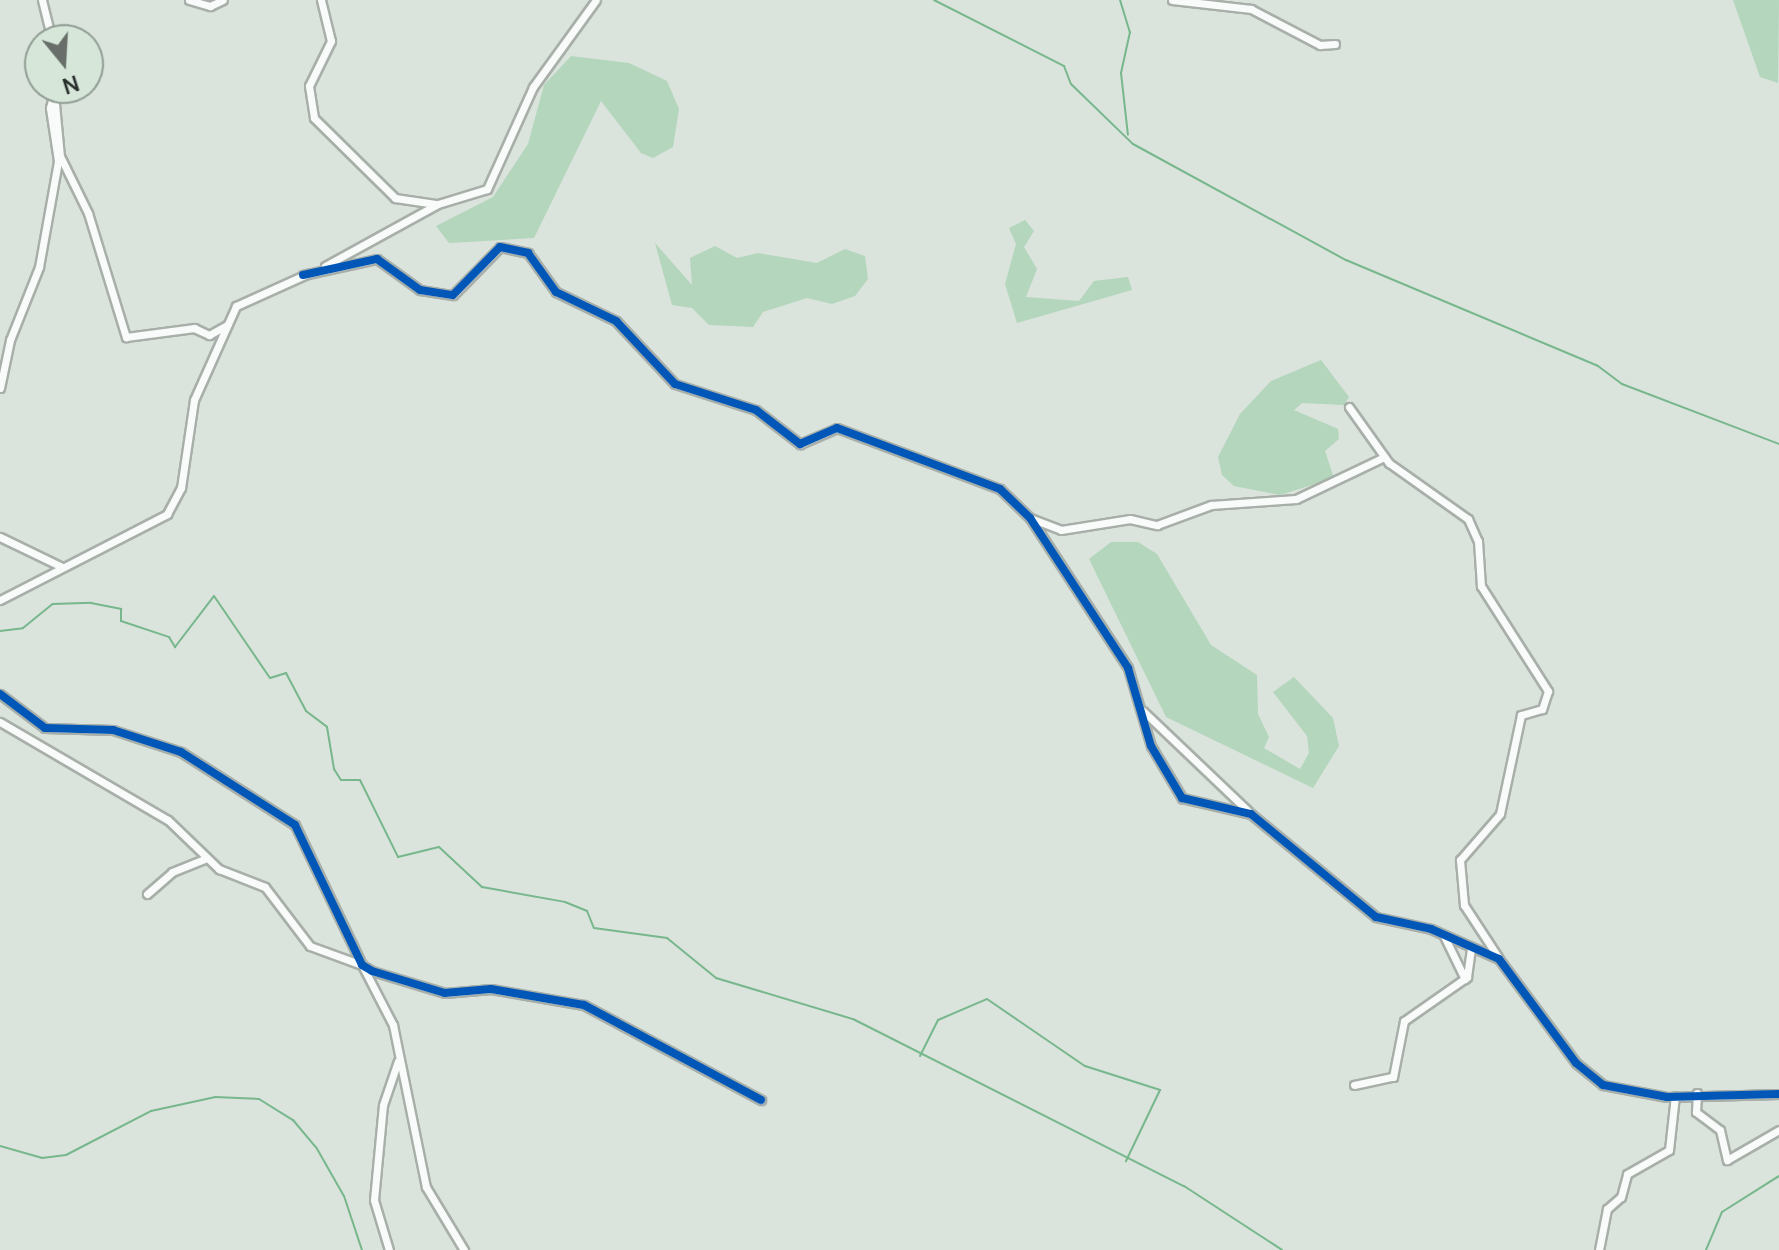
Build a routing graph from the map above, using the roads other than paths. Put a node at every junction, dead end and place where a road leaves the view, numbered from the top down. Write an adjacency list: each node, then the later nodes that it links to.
1 (42, 0): 7 (street)
2 (189, 0): 3 (street)
3 (223, 0)
4 (321, 0): 11 (street)
5 (596, 0): 11 (street)
6 (1172, 0): 8 (street)
7 (48, 24)
8 (1335, 44)
9 (56, 104): 13 (street)
10 (56, 104): 14 (street)
11 (438, 204): 12 (street)
12 (303, 275): 13 (street); 17 (street)
13 (228, 324): 19 (street)
14 (0, 388)
15 (1349, 407): 16 (street)
16 (1384, 457): 17 (street); 29 (street)
17 (1030, 518): 22 (street)
18 (0, 537): 19 (street)
19 (60, 566): 20 (street)
20 (0, 600)
21 (0, 694): 30 (street)
22 (1140, 706): 24 (street); 24 (street)
23 (0, 722): 25 (street)
24 (1251, 814): 27 (street)
25 (205, 859): 26 (street); 30 (street)
26 (147, 894)
27 (1443, 934): 28 (street); 31 (street)
28 (1471, 947): 29 (street); 31 (street)
29 (1499, 959): 36 (street)
30 (362, 965): 32 (street); 37 (street)
31 (1465, 979): 33 (street)
32 (399, 1054): 39 (street); 40 (street)
33 (1354, 1085)
34 (1697, 1093): 35 (street); 36 (street); 38 (street)
35 (1779, 1094)
36 (1675, 1096): 41 (street)
37 (761, 1100)
38 (1779, 1130)
39 (389, 1250)
40 (464, 1250)
41 (1599, 1250)

